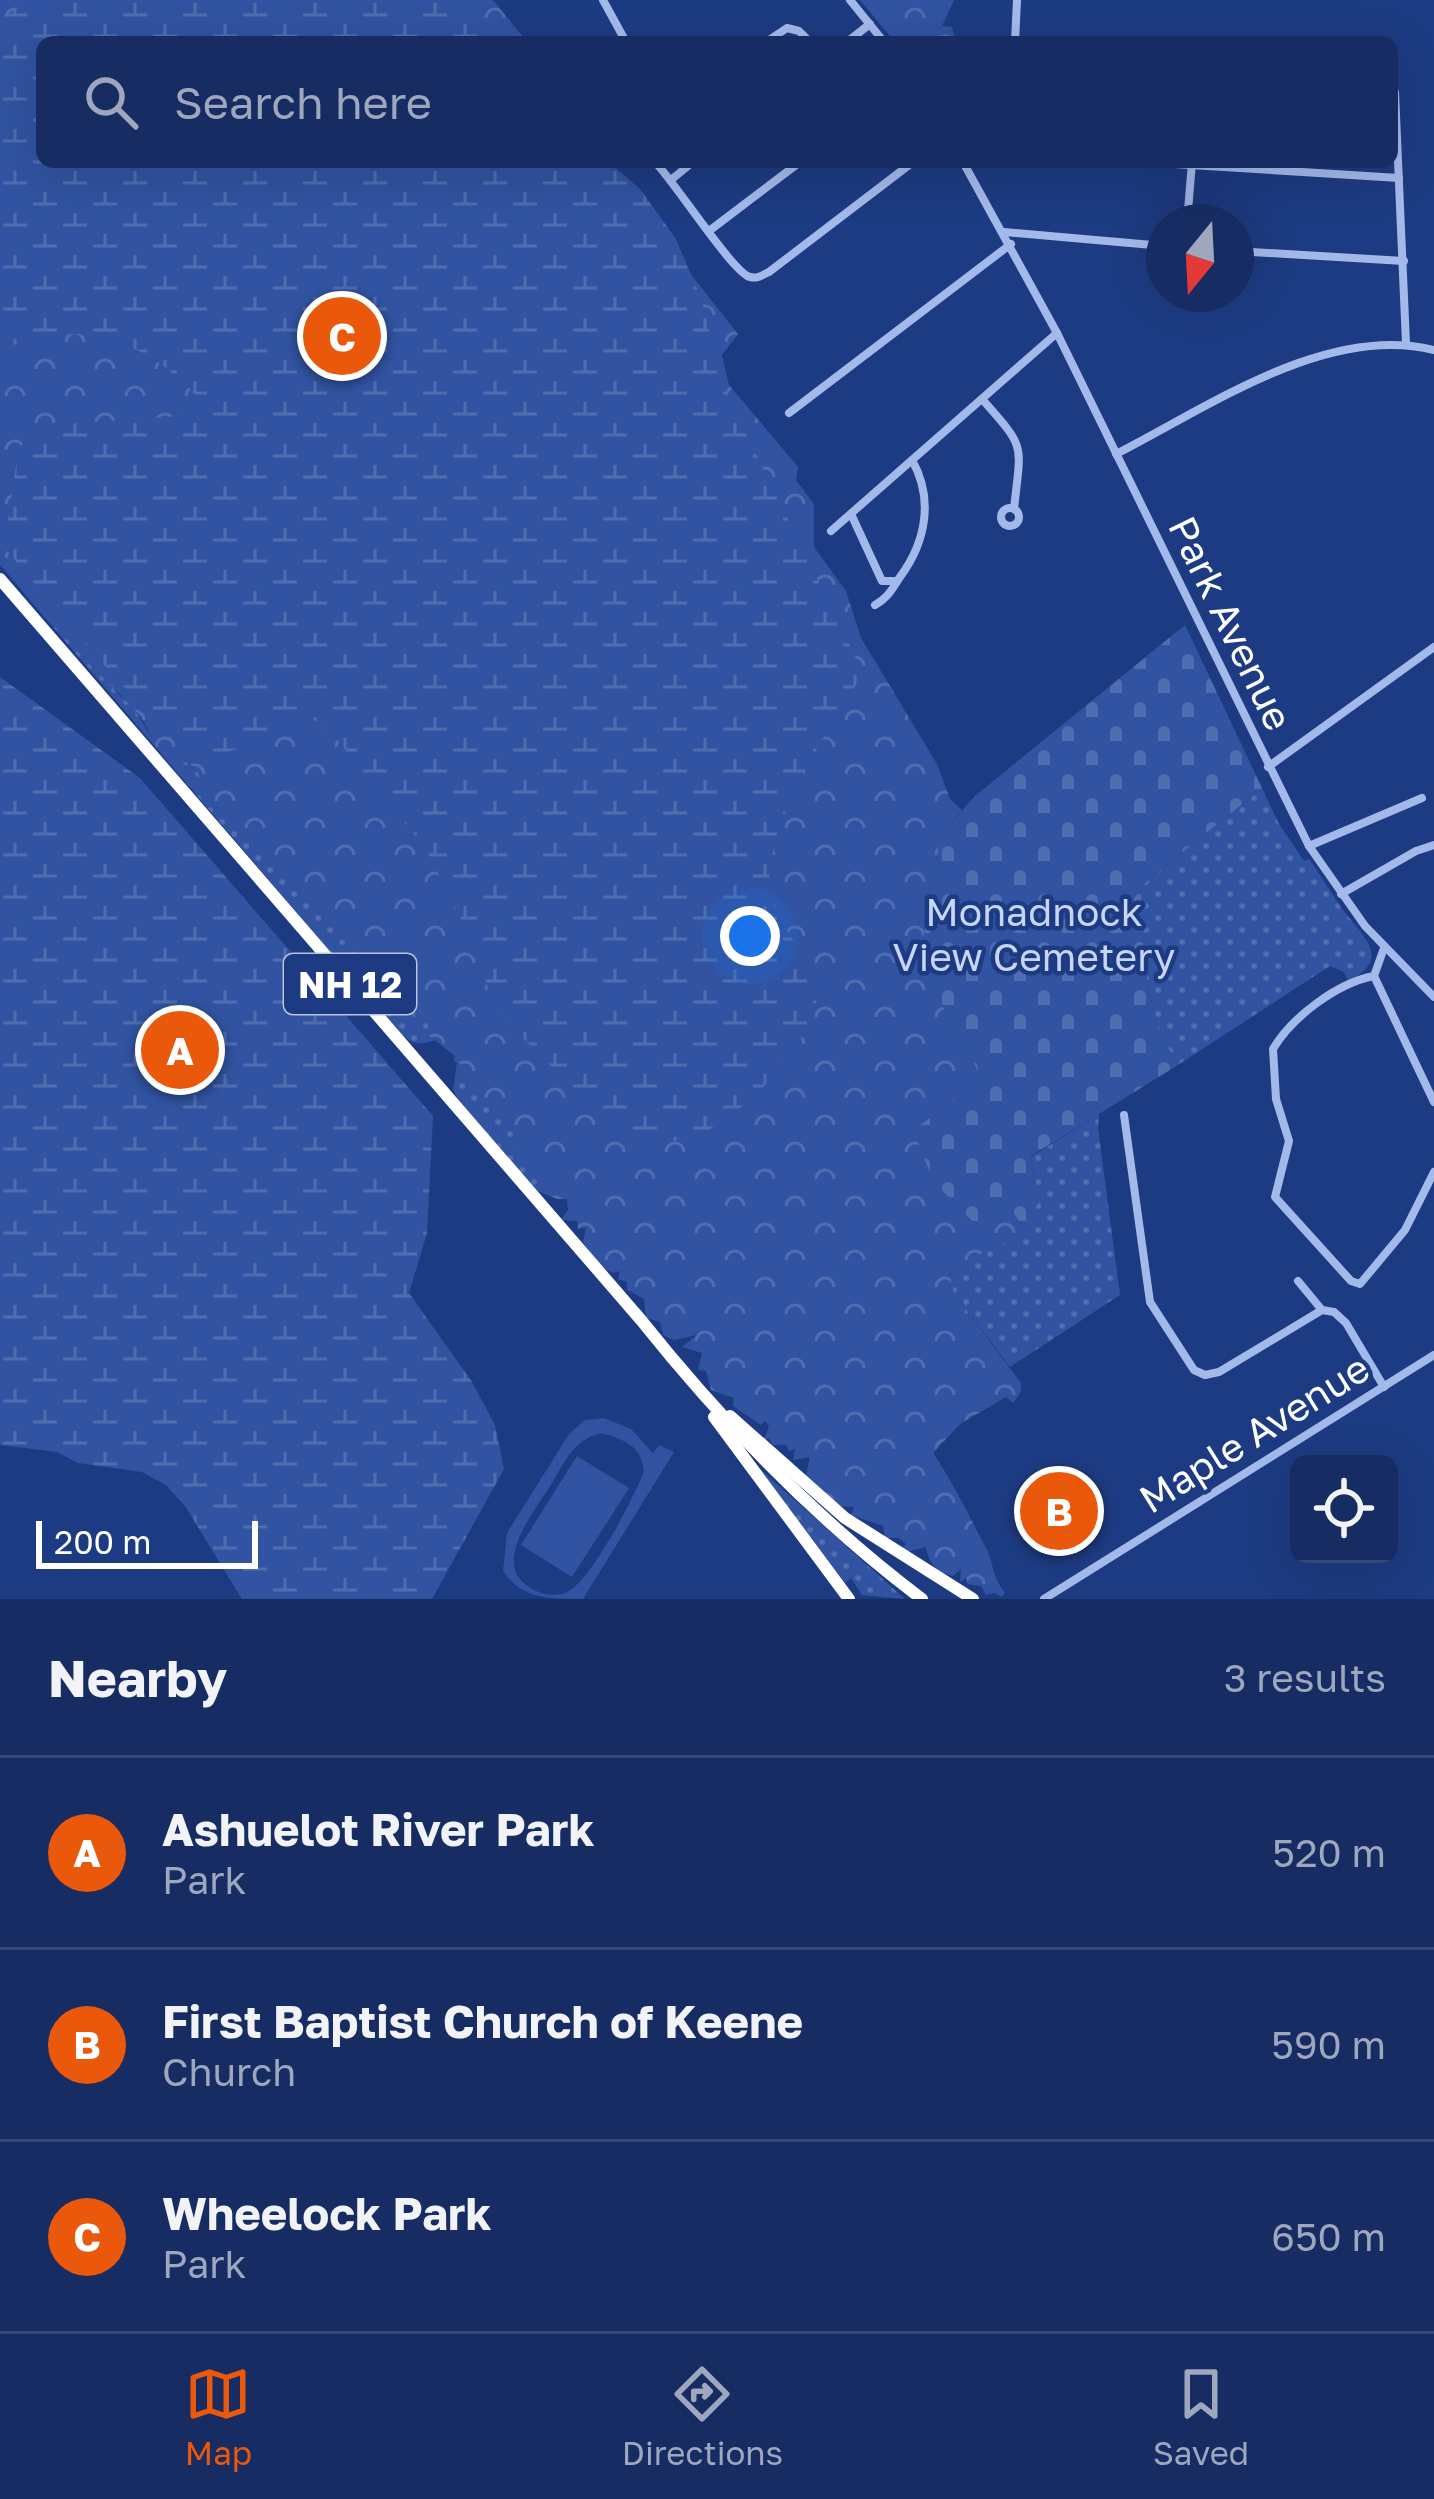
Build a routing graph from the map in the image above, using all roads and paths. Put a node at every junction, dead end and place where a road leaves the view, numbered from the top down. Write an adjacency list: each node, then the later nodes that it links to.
1 (850, 0): 4 (street)
2 (1017, 0): 10 (street)
3 (605, 1): 5 (street)
4 (870, 24): 8 (street); 9 (street)
5 (623, 36)
6 (775, 36): 7 (street)
7 (804, 36)
8 (855, 36)
9 (879, 36)
10 (1015, 36)
11 (1398, 149): 19 (street)
12 (661, 168): 20 (street)
13 (686, 168): 20 (street)
14 (792, 168): 22 (street)
15 (906, 168): 22 (street)
16 (967, 168): 23 (street, Park Avenue)
17 (1192, 168): 21 (street)
18 (1251, 168): 19 (street)
19 (1400, 178): 27 (street)
20 (672, 179): 22 (street)
21 (1189, 204)
22 (709, 231)
23 (1004, 232): 24 (street, Park Avenue); 25 (street)
24 (1011, 244): 28 (street, Park Avenue); 32 (street)
25 (1146, 244)
26 (1254, 252): 27 (street)
27 (1404, 261): 29 (street)
28 (1057, 333): 31 (street); 33 (street, Park Avenue)
29 (1406, 343): 30 (street); 33 (street)
30 (1434, 350)
31 (982, 398): 34 (street); 35 (street)
32 (790, 413)
33 (1116, 454): 42 (street, Park Avenue)
34 (912, 460): 36 (street); 39 (street)
35 (1014, 509)
36 (851, 514): 37 (street); 39 (street)
37 (831, 532)
38 (0, 579): 57 (highway, NH 12)
39 (897, 581): 40 (street)
40 (875, 604)
41 (1434, 646): 42 (street)
42 (1268, 767): 45 (street, Park Avenue)
43 (1422, 798): 45 (street)
44 (1434, 845): 46 (street)
45 (1309, 846): 46 (street, Park Avenue)
46 (1340, 895): 47 (street, Park Avenue)
47 (1384, 948): 48 (street); 49 (street, Park Avenue)
48 (1374, 976): 50 (street); 52 (street)
49 (1434, 997)
50 (1434, 1102)
51 (1124, 1115): 54 (street)
52 (1434, 1172)
53 (1298, 1281): 54 (street)
54 (1322, 1310): 56 (street)
55 (1434, 1355): 56 (street, Maple Avenue)
56 (1384, 1387): 61 (street, Maple Avenue)
57 (698, 1391): 58 (highway); 59 (highway, NH 12); 60 (highway)
58 (849, 1599)
59 (922, 1599)
60 (973, 1599)
61 (1044, 1599)

